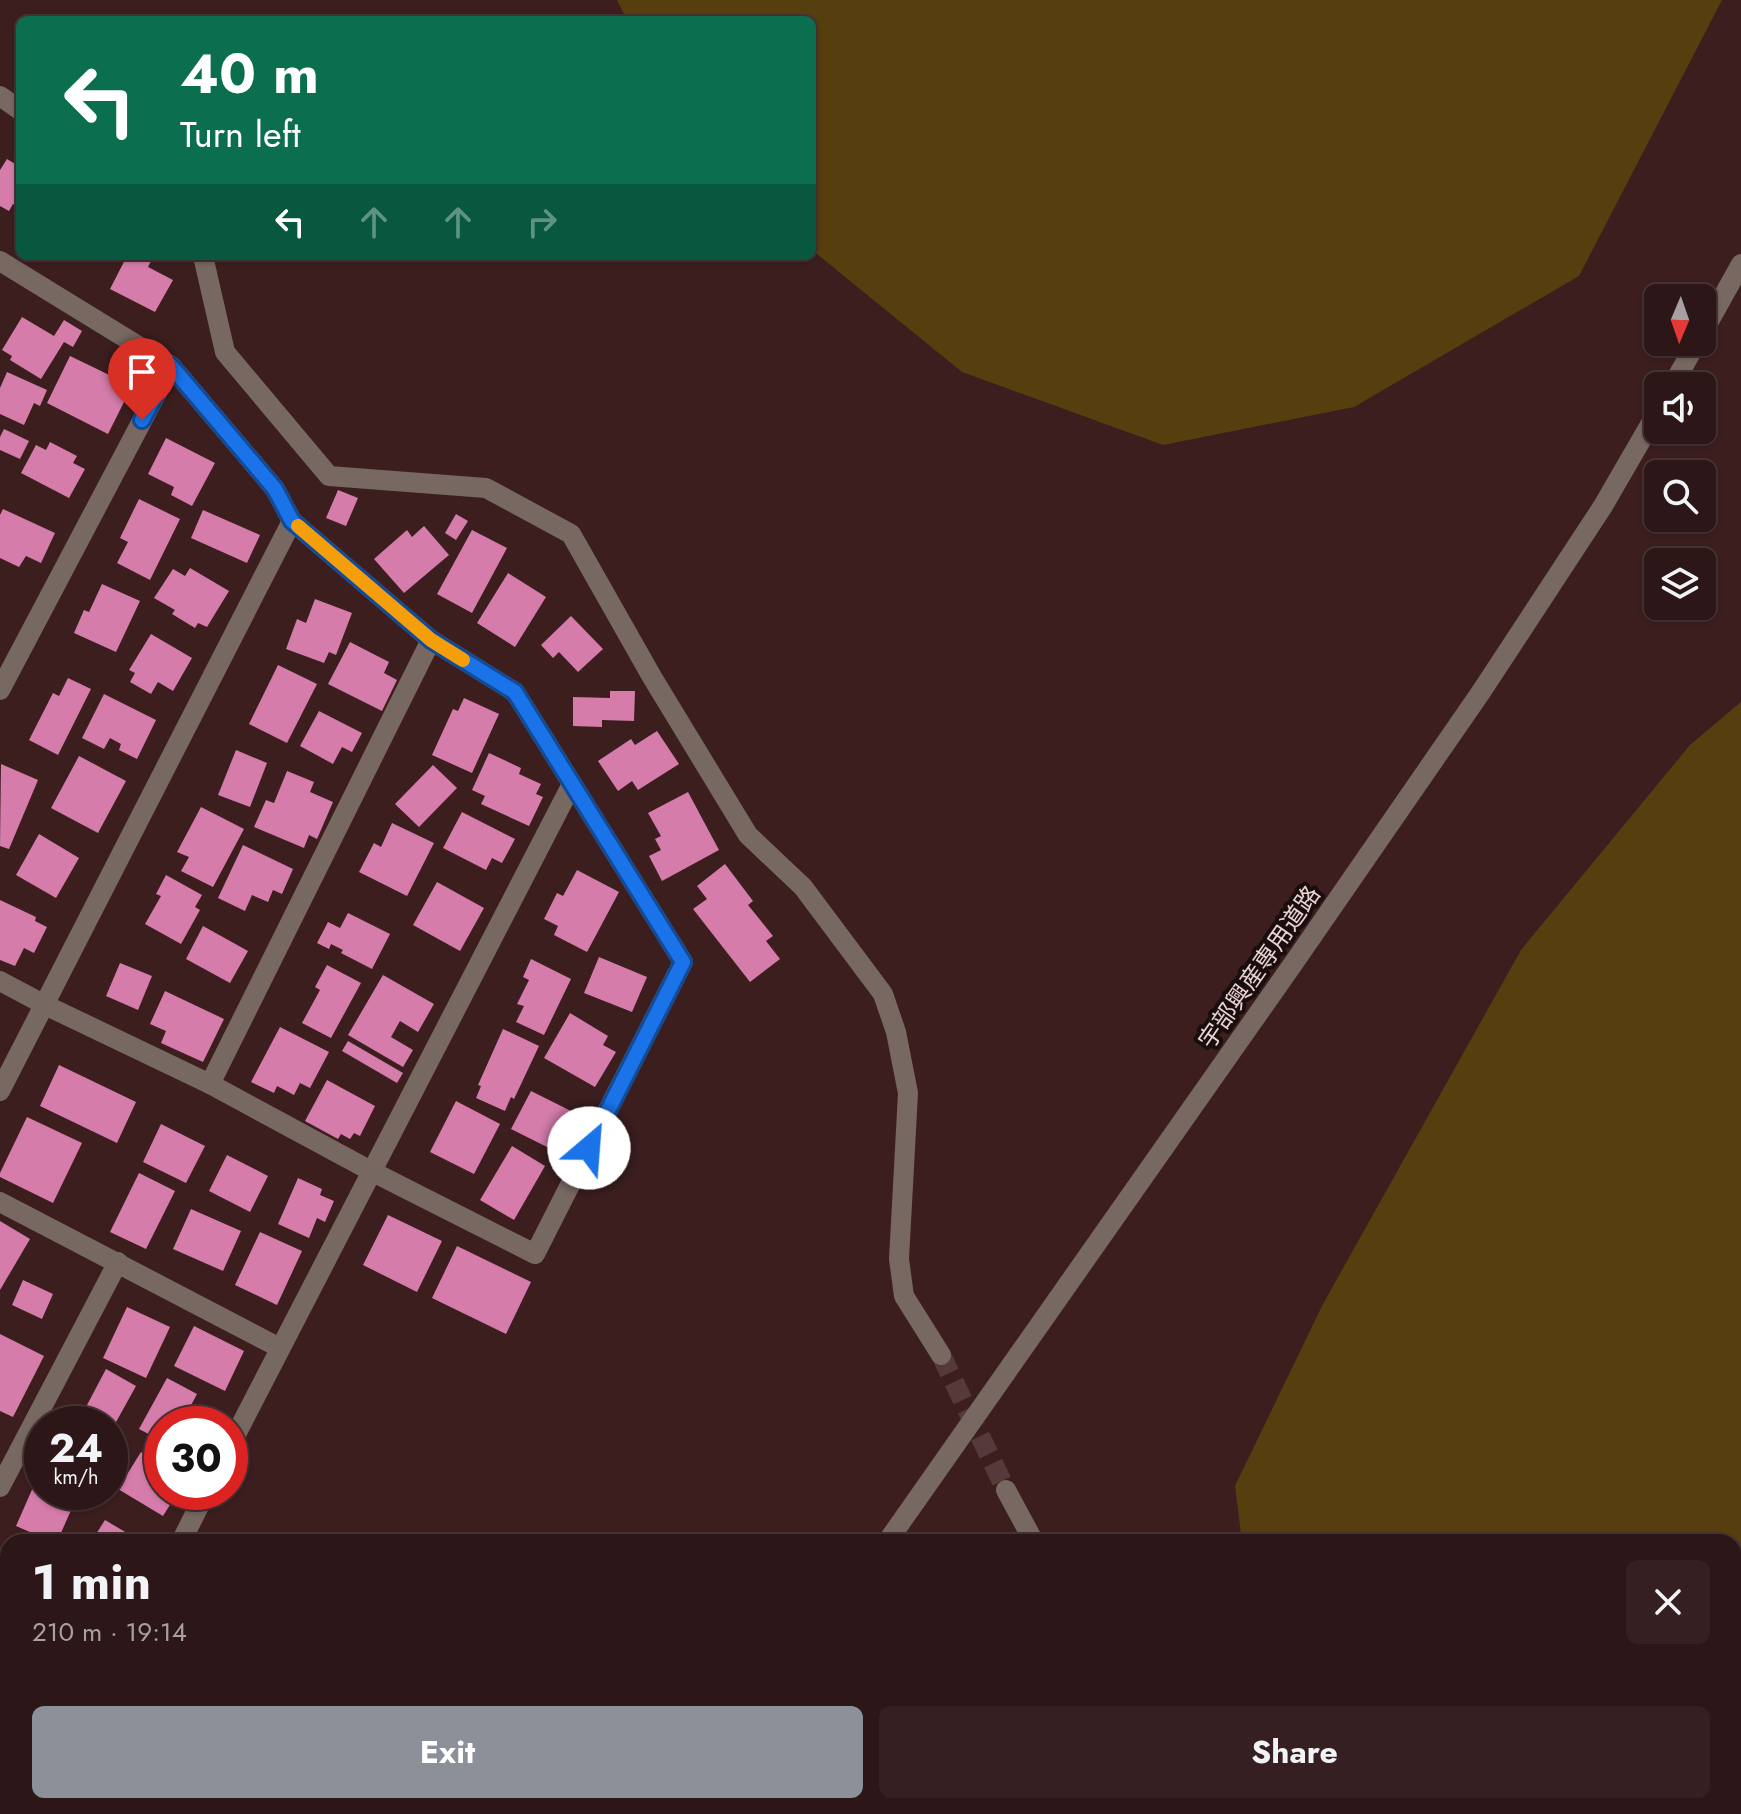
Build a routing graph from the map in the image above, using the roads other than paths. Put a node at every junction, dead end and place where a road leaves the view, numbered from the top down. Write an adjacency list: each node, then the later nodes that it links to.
1 (204, 260): 19 (street)
2 (1, 263): 5 (street)
3 (1741, 264): 4 (street)
4 (1716, 309)
5 (171, 366): 7 (street); 9 (street)
6 (1644, 435): 25 (street, 宇部興産専用道路)
7 (292, 521): 8 (street); 12 (street)
8 (431, 640): 10 (street); 13 (street)
9 (0, 690)
10 (572, 784): 15 (street); 15 (street)
11 (0, 981): 12 (street)
12 (45, 1005): 13 (street); 14 (street)
13 (210, 1084): 15 (street)
14 (0, 1091)
15 (371, 1171): 18 (street)
16 (0, 1202): 17 (street)
17 (118, 1262): 18 (street); 21 (street)
18 (280, 1348): 20 (street)
19 (941, 1355)
20 (248, 1411)
21 (0, 1487)
22 (1006, 1490): 26 (street)
23 (197, 1510): 24 (street)
24 (185, 1534)
25 (893, 1534)
26 (1030, 1534)

